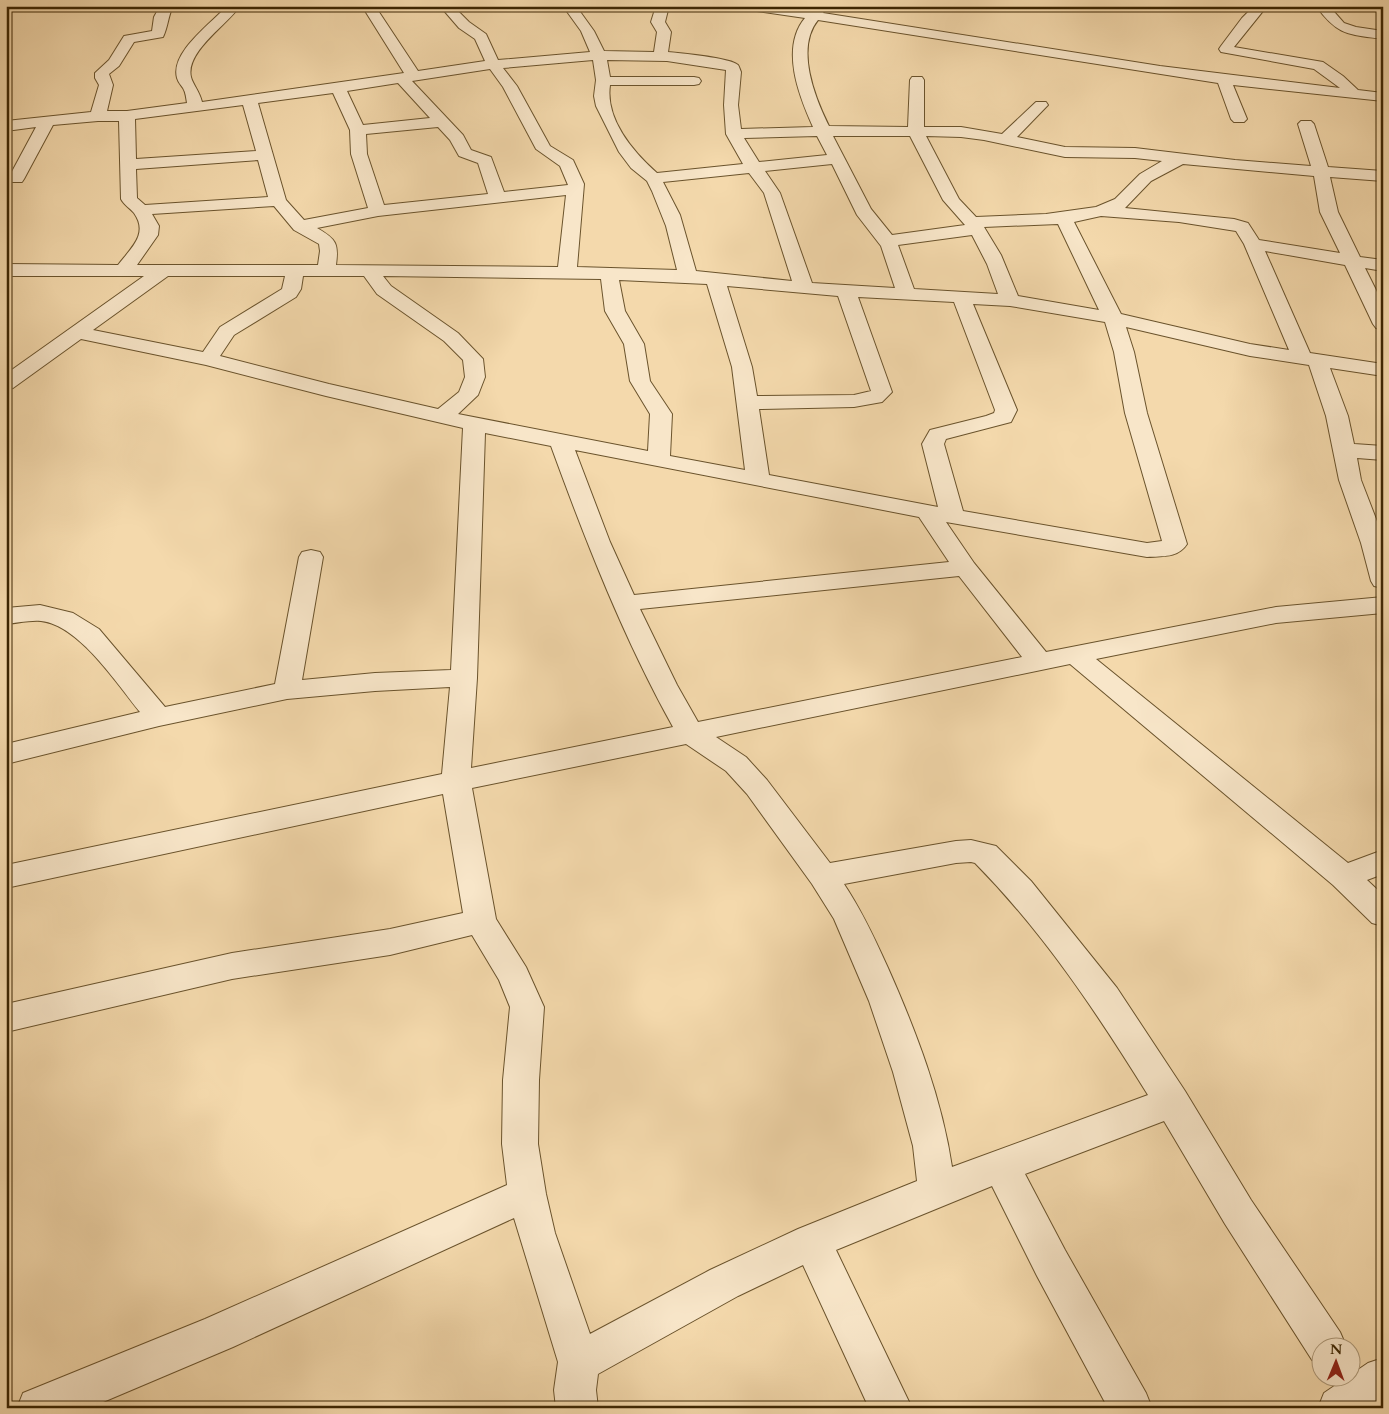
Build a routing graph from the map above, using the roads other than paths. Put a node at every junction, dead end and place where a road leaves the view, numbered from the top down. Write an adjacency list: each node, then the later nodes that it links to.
1 (167, 6): 26 (street)
2 (234, 6): 25 (street)
3 (368, 6): 15 (street)
4 (446, 6): 14 (street)
5 (569, 6): 12 (street)
6 (663, 6): 13 (street)
7 (750, 6): 10 (street)
8 (1261, 6): 21 (street)
9 (1322, 6): 11 (street)
10 (817, 11): 17 (street); 34 (street)
11 (1383, 35)
12 (600, 55): 13 (street); 14 (street); 18 (street)
13 (660, 56): 36 (street)
14 (494, 65): 15 (street); 47 (street)
15 (407, 77): 20 (street); 30 (street)
16 (917, 80): 35 (street)
17 (1224, 80): 21 (street); 28 (street)
18 (603, 81): 19 (street); 45 (street)
19 (694, 82)
20 (338, 88): 23 (street); 33 (street)
21 (1354, 94): 22 (street)
22 (1383, 97)
23 (249, 99): 25 (street); 38 (street)
24 (1040, 106): 37 (street)
25 (195, 107): 27 (street)
26 (98, 116): 27 (street); 29 (street)
27 (127, 116): 41 (street)
28 (1240, 119)
29 (47, 122): 32 (street); 46 (street)
30 (441, 122): 33 (street); 48 (street)
31 (1306, 124): 43 (street)
32 (6, 126)
33 (358, 130): 51 (street)
34 (822, 131): 35 (street); 36 (street); 40 (street)
35 (916, 132): 37 (street); 54 (street)
36 (734, 134): 42 (street)
37 (1006, 139): 39 (street)
38 (264, 155): 41 (street); 49 (street)
39 (1182, 158): 43 (street); 52 (street)
40 (836, 159): 42 (street); 56 (street)
41 (127, 165): 50 (street)
42 (754, 168): 45 (street); 70 (street)
43 (1321, 172): 44 (street); 58 (street)
44 (1383, 176)
45 (653, 178): 68 (street)
46 (16, 180)
47 (576, 189): 48 (street); 66 (street)
48 (498, 198): 51 (street)
49 (278, 201): 50 (street); 55 (street)
50 (141, 210): 61 (street)
51 (378, 211): 55 (street)
52 (1102, 211): 53 (street); 57 (street)
53 (1063, 217): 54 (street); 75 (street)
54 (974, 225): 56 (street); 74 (street)
55 (300, 226): 64 (street)
56 (887, 241): 72 (street)
57 (1253, 244): 58 (street); 78 (street)
58 (1354, 262): 59 (street); 76 (street)
59 (1383, 266)
60 (6, 270): 61 (street)
61 (123, 271): 62 (street)
62 (163, 271): 63 (street); 77 (street)
63 (295, 271): 64 (street); 79 (street)
64 (326, 271): 65 (street)
65 (370, 272): 66 (street); 83 (street)
66 (567, 272): 67 (street)
67 (608, 274): 68 (street); 88 (street)
68 (688, 276): 69 (street)
69 (715, 278): 70 (street); 82 (street)
70 (804, 288): 71 (street)
71 (846, 291): 72 (street); 82 (street)
72 (906, 294): 73 (street)
73 (961, 297): 74 (street); 91 (street)
74 (1010, 300): 75 (street)
75 (1113, 318): 78 (street); 91 (street)
76 (1383, 324)
77 (78, 333): 79 (street); 81 (street)
78 (1309, 358): 80 (street); 86 (street)
79 (208, 359): 83 (street)
80 (1383, 370)
81 (8, 381)
82 (748, 403): 89 (street)
83 (442, 416): 84 (street)
84 (474, 424): 85 (street); 100 (street)
85 (560, 441): 88 (street); 95 (street)
86 (1343, 450): 87 (street); 94 (street)
87 (1383, 453)
88 (659, 460): 89 (street)
89 (758, 480): 90 (street)
90 (927, 512): 91 (street); 93 (street)
91 (952, 515)
92 (311, 557): 101 (street)
93 (965, 568): 95 (street); 99 (street)
94 (1383, 581)
95 (626, 603): 103 (street)
96 (1383, 605): 98 (street)
97 (6, 616): 102 (street)
98 (1075, 655): 99 (street); 109 (street)
99 (1039, 662): 103 (street)
100 (464, 678): 101 (street); 105 (street)
101 (287, 690): 102 (street)
102 (159, 717): 104 (street)
103 (691, 734): 105 (street); 108 (street)
104 (6, 754)
105 (456, 782): 107 (street); 111 (street)
106 (1383, 861): 109 (street)
107 (6, 876)
108 (823, 876): 113 (street); 115 (street)
109 (1344, 877): 110 (street)
110 (1383, 914)
111 (480, 922): 112 (street); 116 (street)
112 (6, 1018)
113 (1172, 1102): 114 (street); 118 (street)
114 (1001, 1165): 115 (street); 123 (street)
115 (937, 1190): 117 (street)
116 (527, 1194): 119 (street); 120 (street)
117 (812, 1242): 119 (street); 122 (street)
118 (1319, 1336)
119 (580, 1362): 121 (street)
120 (38, 1408)
121 (577, 1408)
122 (891, 1408)
123 (1131, 1408)

